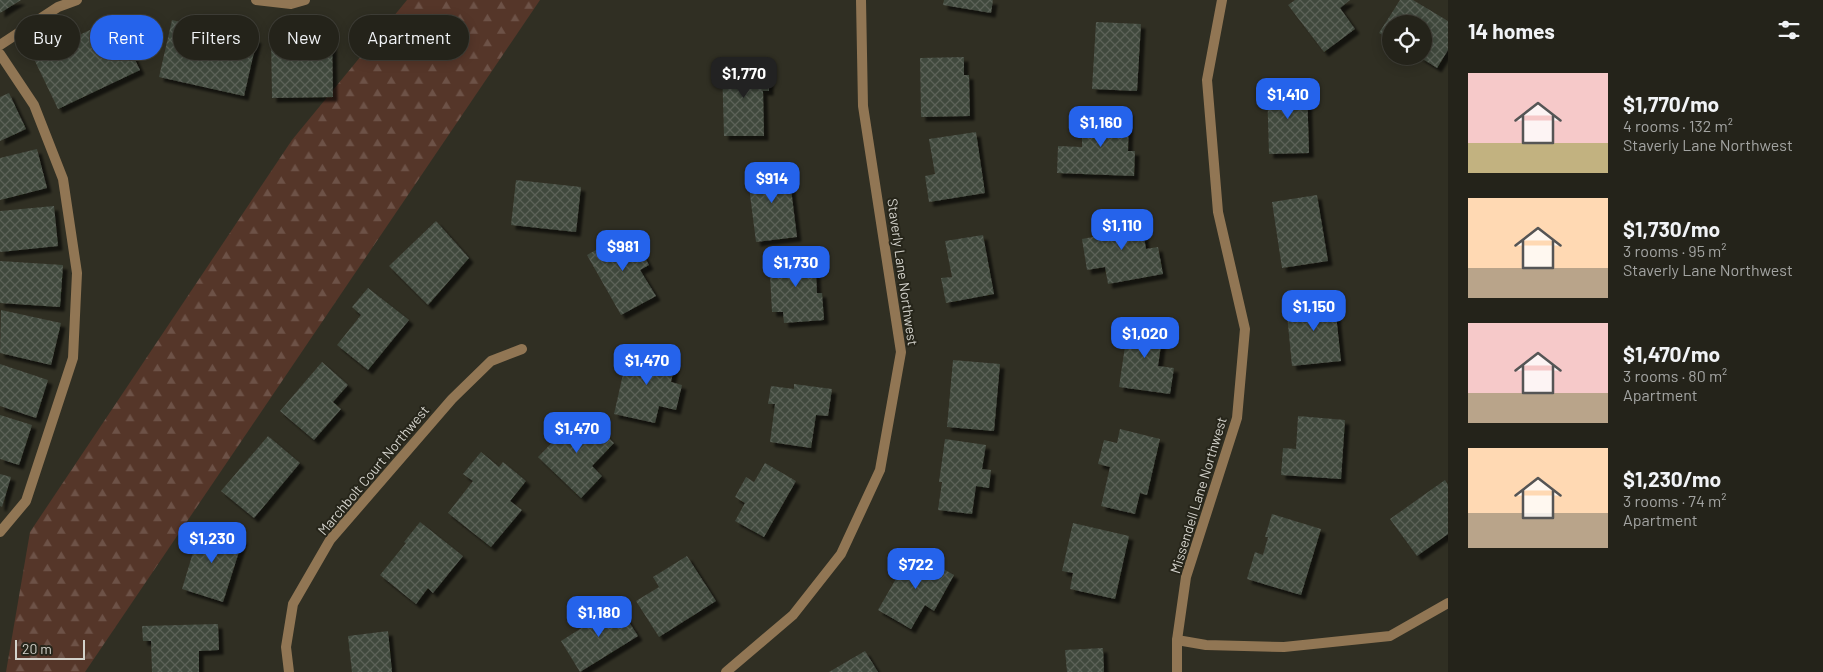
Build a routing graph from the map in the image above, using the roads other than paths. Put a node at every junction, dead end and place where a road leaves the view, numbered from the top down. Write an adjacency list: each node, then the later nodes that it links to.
1 (77, 0): 6 (street)
2 (256, 0): 3 (street)
3 (305, 0)
4 (861, 0): 13 (street, Staverly Lane Northwest)
5 (1222, 0): 11 (street, Missendell Lane Northwest)
6 (0, 45)
7 (0, 54): 9 (street)
8 (522, 349): 12 (street, Marchbolt Court Northwest)
9 (0, 532)
10 (1448, 603): 11 (street)
11 (1177, 640): 14 (street, Missendell Lane Northwest)
12 (289, 672)
13 (726, 672)
14 (1177, 672)

